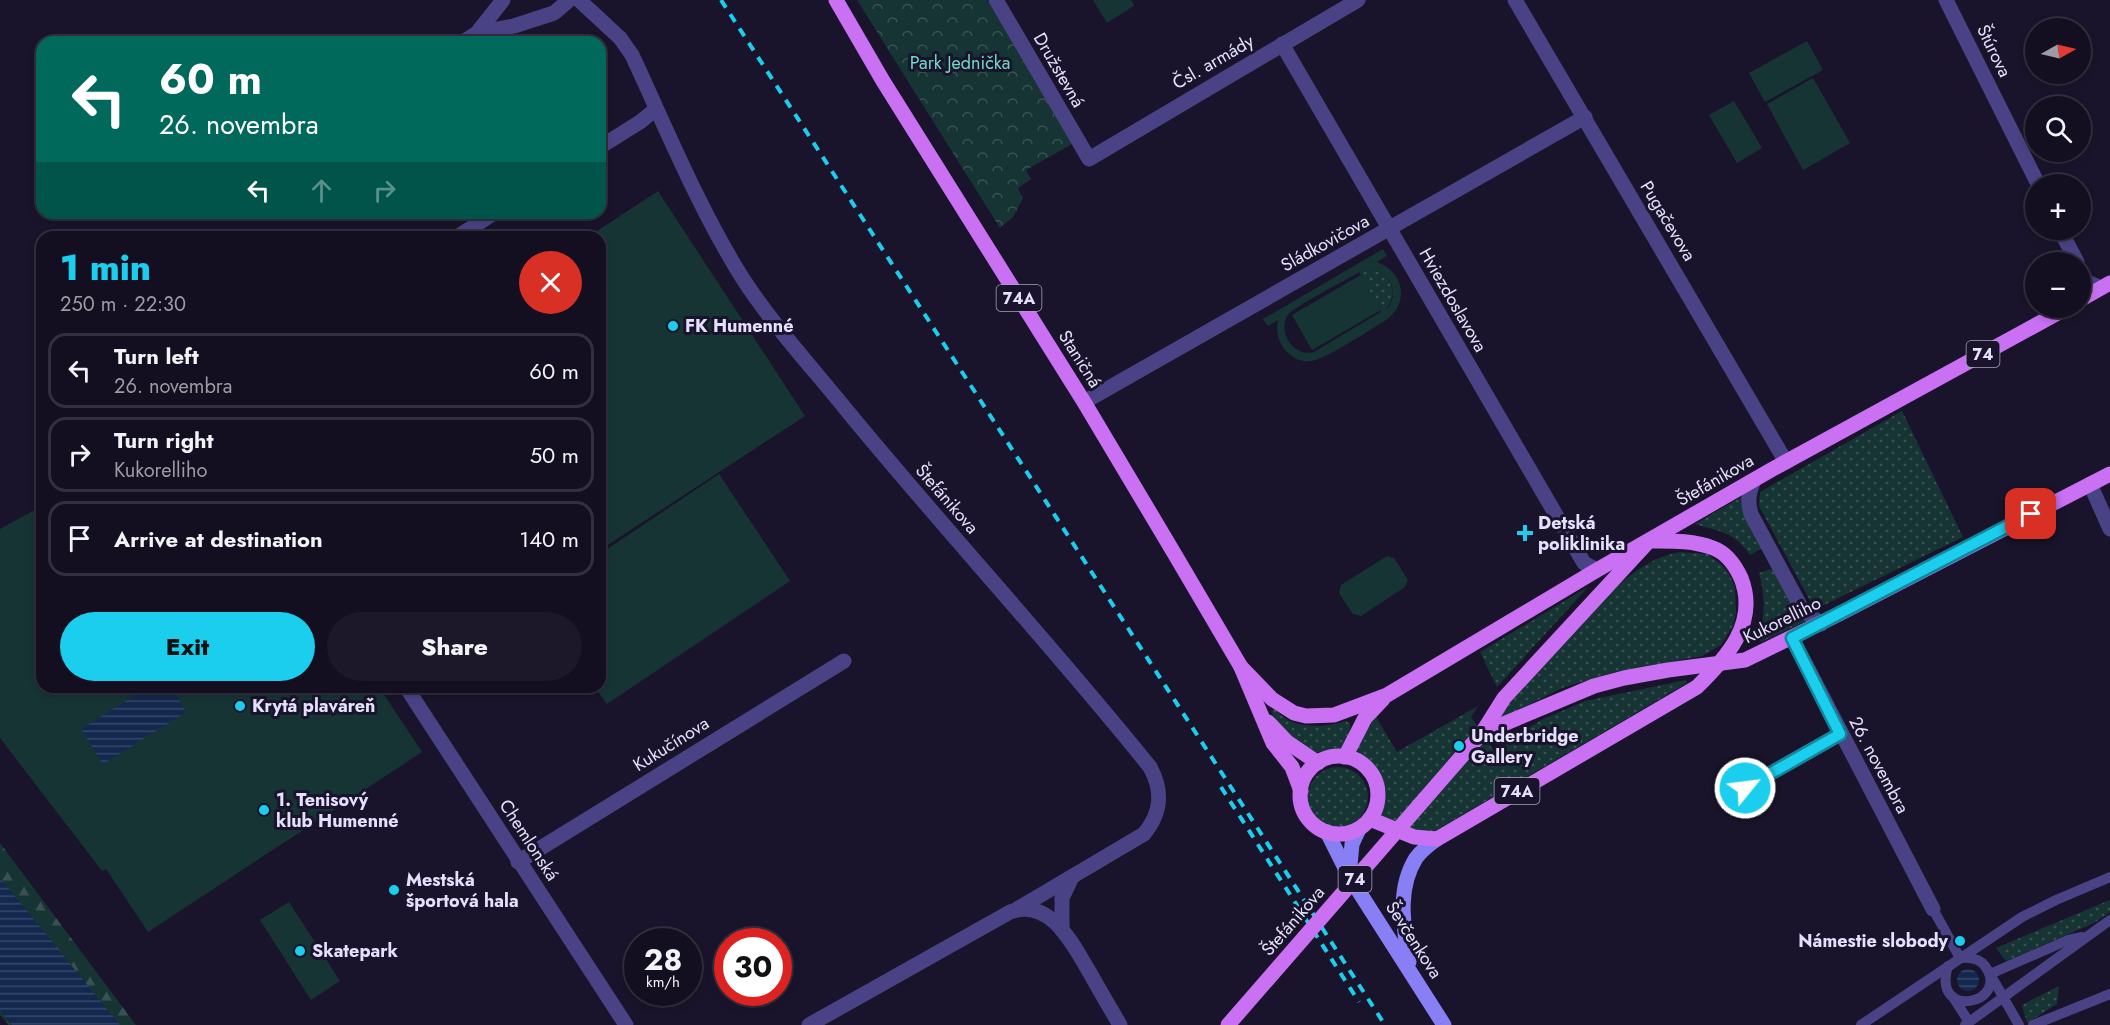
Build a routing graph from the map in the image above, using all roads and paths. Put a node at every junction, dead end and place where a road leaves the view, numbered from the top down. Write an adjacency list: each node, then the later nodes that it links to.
1 (503, 0): 9 (street)
2 (569, 0): 9 (street)
3 (579, 0): 12 (street, Štefánikova)
4 (836, 0): 23 (main road, Staničná / 74A)
5 (996, 0): 15 (street, Družstevná)
6 (1358, 0): 11 (street, Čsl. armády)
7 (1515, 0): 13 (street, Pugačevova)
8 (1946, 0): 16 (street, Štúrova)
9 (477, 33): 10 (street)
10 (472, 36)
11 (1282, 44): 15 (street, Čsl. armády); 18 (street, Hviezdoslavova)
12 (656, 109): 14 (street); 50 (street, Štefánikova)
13 (1584, 117): 18 (street, Sládkovičova); 24 (street, Pugačevova)
14 (606, 143)
15 (1089, 159)
16 (2033, 174)
17 (485, 219): 19 (street)
18 (1389, 229): 23 (street, Sládkovičova); 30 (street, Hviezdoslavova)
19 (466, 231)
20 (2105, 285): 21 (main road)
21 (2091, 293)
22 (2049, 318): 24 (main road, Štefánikova / 74)
23 (1084, 402): 35 (main road, Staničná / 74A)
24 (1786, 462): 26 (main road, Štefánikova / 74)
25 (2110, 474): 27 (main road, Kukorelliho / 74)
26 (1754, 480): 29 (main road, Štefánikova / 74); 31 (street)
27 (2090, 484): 28 (street); 31 (main road, Kukorelliho / 74)
28 (2110, 530)
29 (1649, 541): 30 (main road, Štefánikova / 74A); 34 (main road); 39 (main road, 74)
30 (1597, 570): 37 (main road, Štefánikova / 74A)
31 (1821, 624): 32 (main road, Kukorelliho / 74)
32 (1792, 638): 34 (main road, Kukorelliho / 74); 40 (street, 26. novembra)
33 (844, 661): 48 (street, Kukučínova)
34 (1720, 663): 39 (main road, 74); 47 (main road, 74A)
35 (1241, 667): 37 (main road, 74A); 38 (main road, Staničná / 74A)
36 (410, 693): 48 (street, Chemlonská)
37 (1387, 695): 41 (main road, 74A)
38 (1260, 714): 42 (main road, 74A); 43 (main road, 74A)
39 (1482, 733): 69 (main road, Štefánikova / 74, bridge)
40 (1840, 734): 44 (street); 53 (street, 26. novembra)
41 (1345, 757): 42 (main road); 45 (main road)
42 (1318, 763): 43 (main road)
43 (1301, 791): 46 (main road, 74A)
44 (1725, 799)
45 (1364, 824): 46 (main road); 47 (main road); 49 (main road)
46 (1327, 832): 49 (main road, Ševčenkova)
47 (1437, 839): 59 (main road)
48 (518, 862): 65 (street, Chemlonská)
49 (1349, 876): 59 (main road, Ševčenkova)
50 (1072, 877): 52 (street, Štefánikova); 55 (street)
51 (2110, 877): 57 (street)
52 (1017, 909): 55 (street); 67 (street, Štefánikova)
53 (1933, 909): 57 (street)
54 (2110, 920): 56 (street)
55 (1062, 930): 68 (street)
56 (2088, 936): 60 (street); 63 (street)
57 (1960, 958): 58 (street); 60 (street)
58 (1948, 966): 62 (street); 64 (street)
59 (1409, 968): 70 (main road, Ševčenkova)
60 (1990, 974): 62 (street); 63 (street)
61 (2110, 994): 73 (street)
62 (1953, 997): 66 (street)
63 (2003, 997): 66 (street); 72 (street)
64 (1873, 1020): 71 (street)
65 (621, 1021)
66 (1967, 1023)
67 (809, 1025)
68 (1120, 1025)
69 (1228, 1025)
70 (1444, 1025)
71 (1861, 1025)
72 (2019, 1025)
73 (2033, 1025)

